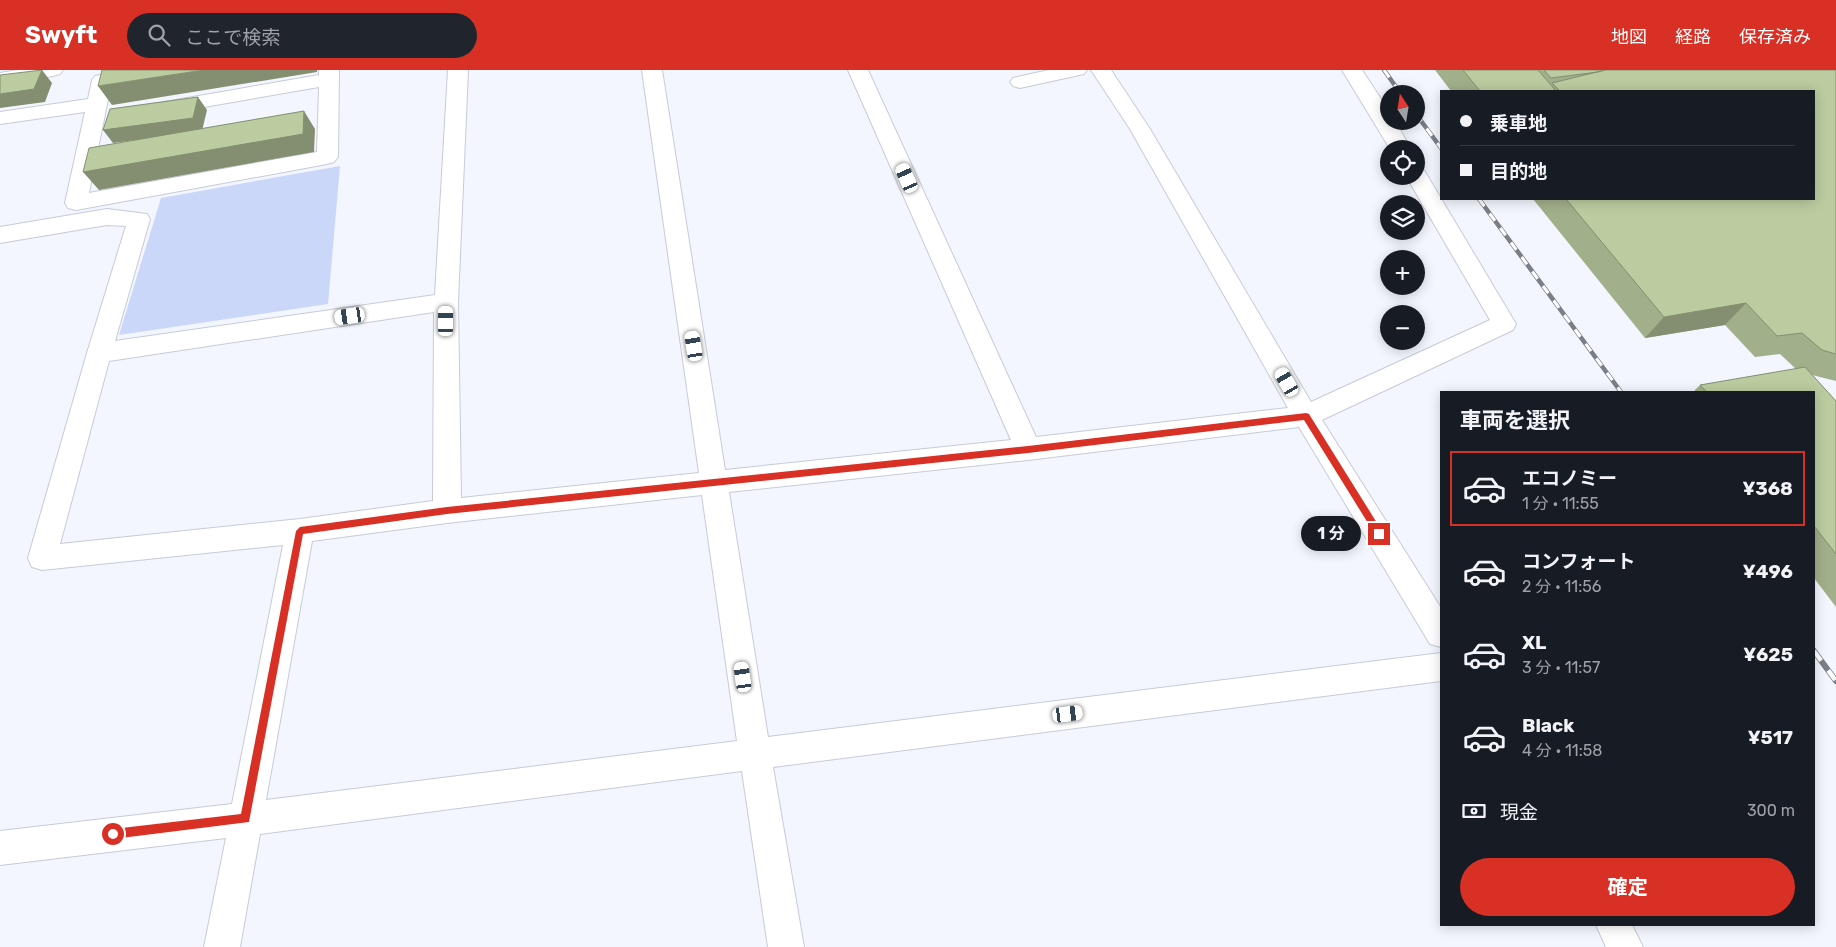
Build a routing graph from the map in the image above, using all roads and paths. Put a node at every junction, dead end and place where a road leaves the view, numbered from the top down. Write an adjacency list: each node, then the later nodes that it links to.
1 (53, 70): 10 (street)
2 (166, 70): 13 (street)
3 (458, 70): 18 (street)
4 (652, 70): 22 (street)
5 (858, 70): 21 (street)
6 (1077, 70): 11 (street)
7 (1100, 70): 20 (street)
8 (1352, 70): 15 (street)
9 (329, 75): 12 (street); 13 (street)
10 (0, 78)
11 (1020, 82)
12 (142, 111)
13 (101, 113): 14 (street)
14 (0, 118)
15 (1395, 140)
16 (1422, 185): 20 (street)
17 (0, 235): 19 (street)
18 (446, 302): 19 (street); 23 (street)
19 (99, 353): 24 (street)
20 (1306, 416): 21 (street); 25 (street)
21 (1028, 450): 22 (street)
22 (715, 483): 23 (street); 27 (street)
23 (447, 511): 24 (street)
24 (300, 531): 28 (street)
25 (1440, 632)
26 (1440, 667): 27 (street)
27 (754, 754): 28 (street); 32 (street)
28 (245, 819): 29 (street); 31 (street)
29 (0, 848)
30 (1614, 926): 33 (street)
31 (222, 947)
32 (786, 947)
33 (1626, 947)

